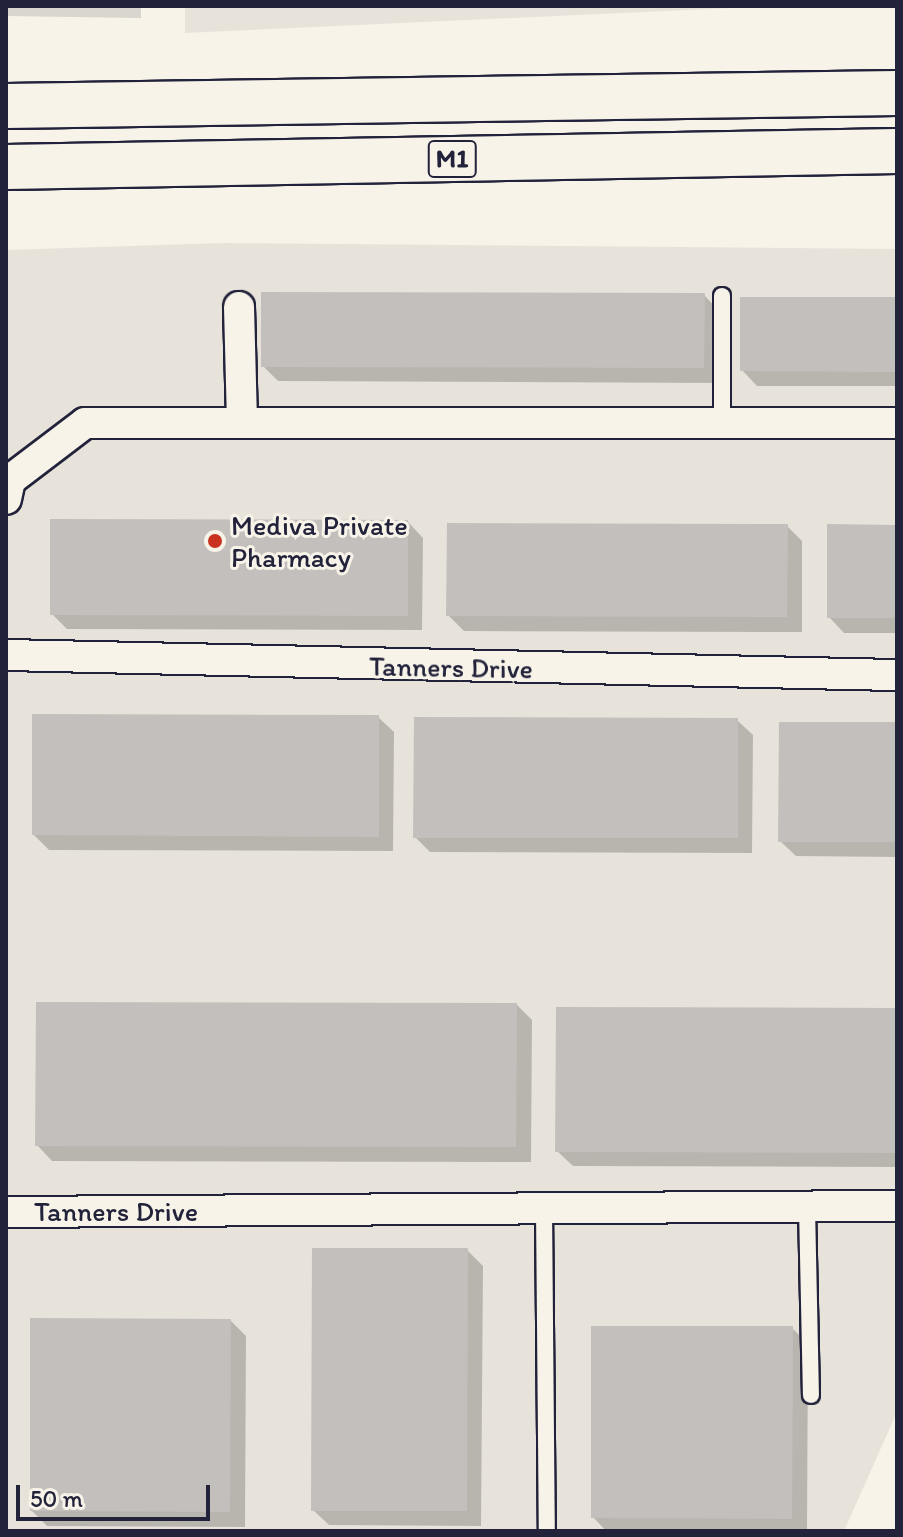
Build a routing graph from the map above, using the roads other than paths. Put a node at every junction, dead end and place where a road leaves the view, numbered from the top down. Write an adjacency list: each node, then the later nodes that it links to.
1 (897, 93): 2 (highway, M1)
2 (6, 106)
3 (897, 151): 4 (highway, M1)
4 (6, 167)
5 (722, 296): 8 (lane)
6 (239, 307): 7 (street)
7 (242, 419): 8 (street); 10 (street)
8 (722, 422): 9 (street)
9 (897, 423)
10 (6, 499)
11 (6, 655): 12 (street, Tanners Drive)
12 (897, 675)
13 (897, 1206): 14 (street, Tanners Drive)
14 (807, 1207): 15 (street, Tanners Drive); 17 (lane)
15 (544, 1208): 16 (street, Tanners Drive); 18 (lane)
16 (6, 1212)
17 (811, 1395)
18 (547, 1531)

